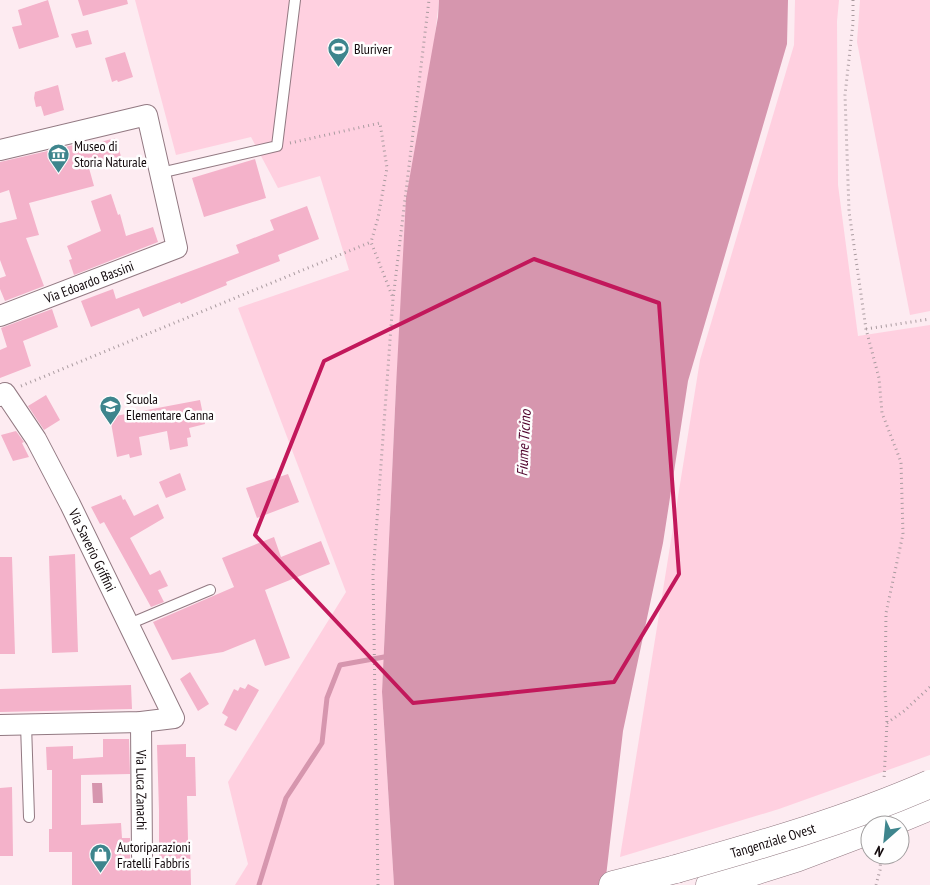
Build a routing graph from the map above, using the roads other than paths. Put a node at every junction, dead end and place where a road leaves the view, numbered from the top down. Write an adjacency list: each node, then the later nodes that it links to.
1 (295, 0): 3 (lane)
2 (0, 150): 3 (street)
3 (160, 174): 4 (street, Via Edoardo Bassini)
4 (0, 316)
5 (2, 394): 7 (street, Via Saverio Griffini)
6 (210, 590): 7 (lane)
7 (129, 624): 8 (street, Via Saverio Griffini)
8 (141, 722): 9 (street); 16 (street, Via Luca Zanachi)
9 (26, 724): 10 (street); 14 (lane)
10 (0, 725)
11 (930, 784): 17 (highway, Tangenziale Ovest, bridge)
12 (930, 806): 13 (highway)
13 (908, 815)
14 (29, 816)
15 (860, 834): 18 (highway, Tangenziale Ovest)
16 (142, 856)
17 (613, 885)
18 (710, 885)

